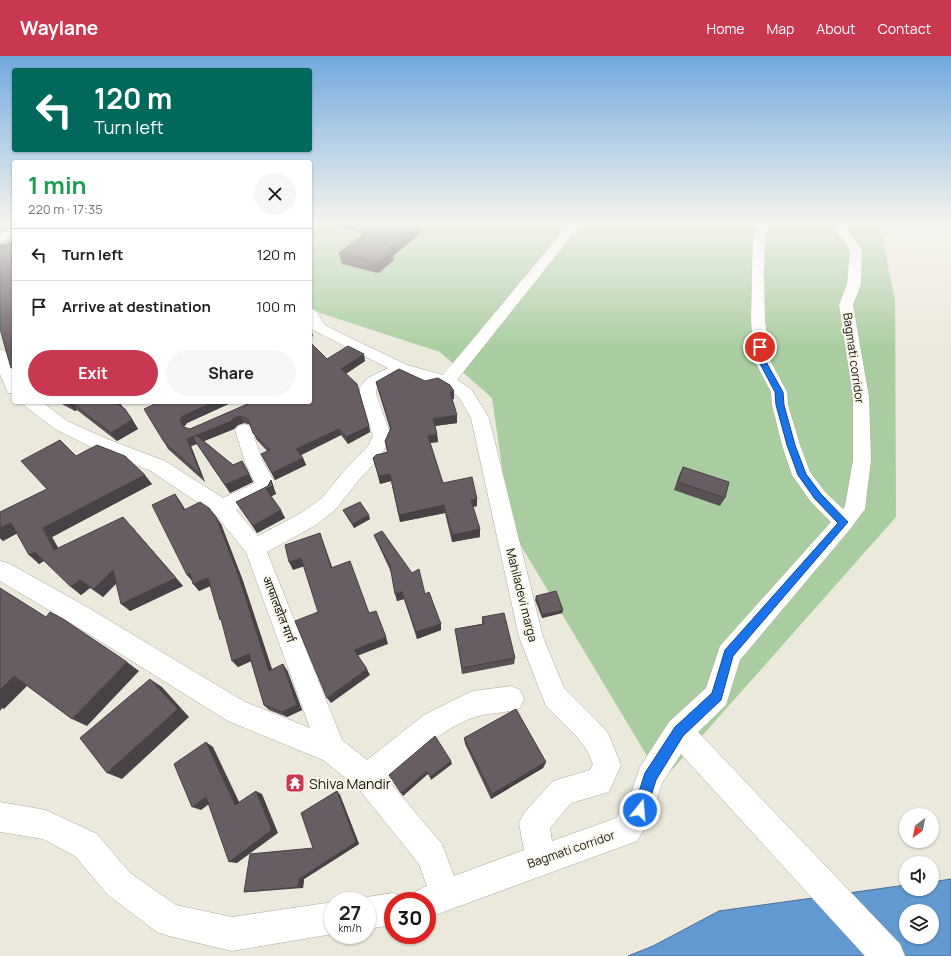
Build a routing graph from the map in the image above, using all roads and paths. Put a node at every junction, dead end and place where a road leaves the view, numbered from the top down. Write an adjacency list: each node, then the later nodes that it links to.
1 (541, 266): 9 (street)
2 (758, 266): 14 (street)
3 (855, 266): 14 (street, Bagmati corridor)
4 (312, 314): 5 (street)
5 (313, 325): 8 (street)
6 (12, 351): 7 (street)
7 (0, 354): 10 (street)
8 (401, 368): 9 (street); 15 (street)
9 (447, 381): 22 (street, Mahiladevi marga)
10 (12, 384)
11 (34, 404): 13 (street, आफालडोल मार्ग)
12 (244, 430): 13 (street)
13 (222, 508): 15 (street, आफालडोल मार्ग)
14 (844, 522): 18 (street, Bagmati corridor)
15 (255, 548): 19 (street, आफालडोल मार्ग)
16 (0, 570): 19 (street)
17 (511, 699): 20 (street)
18 (679, 732): 22 (street, Bagmati corridor); 26 (street)
19 (332, 750): 20 (street)
20 (368, 778): 23 (street)
21 (0, 817): 25 (street)
22 (541, 860): 24 (street, Bagmati corridor)
23 (435, 892)
24 (436, 899)
25 (324, 919)
26 (888, 956)

